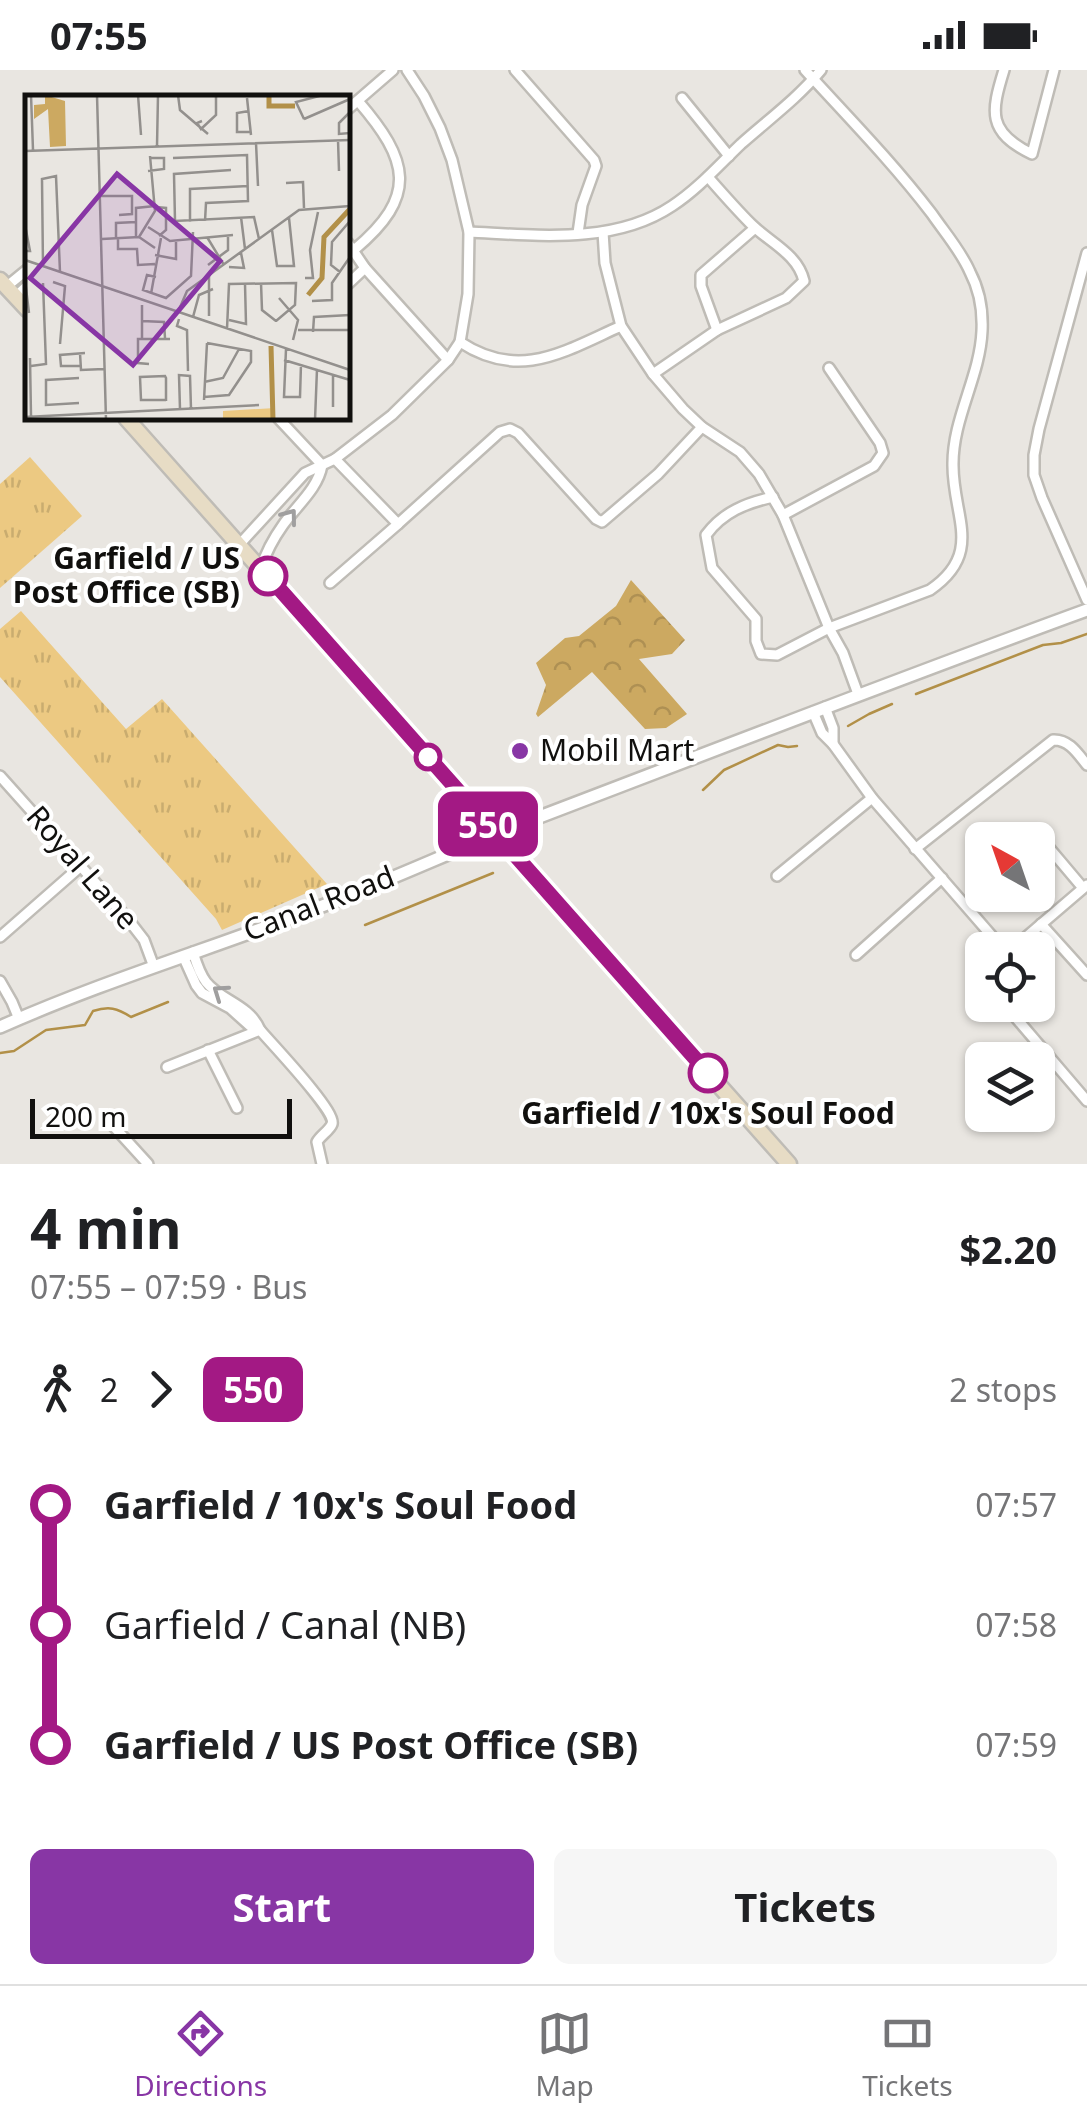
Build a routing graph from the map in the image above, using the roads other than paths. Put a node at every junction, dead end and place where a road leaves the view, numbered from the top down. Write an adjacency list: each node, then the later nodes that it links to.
1 (393, 70): 9 (street)
2 (406, 70): 14 (street)
3 (516, 70): 16 (street)
4 (805, 70): 7 (street)
5 (1004, 70): 6 (street)
6 (1054, 70)
7 (817, 74): 11 (street); 42 (street)
8 (682, 98): 11 (street)
9 (358, 101): 10 (street); 17 (street)
10 (350, 107)
11 (729, 156): 12 (street)
12 (708, 177): 13 (street); 15 (street)
13 (755, 228): 24 (street); 24 (street)
14 (469, 232): 16 (street); 25 (street)
15 (603, 232): 16 (street); 23 (street)
16 (578, 233)
17 (351, 247): 19 (street)
18 (1087, 253): 40 (street)
19 (365, 268): 20 (street); 26 (street)
20 (350, 282)
21 (7, 288): 22 (main road)
22 (25, 307)
23 (620, 326): 25 (street); 28 (street)
24 (718, 330): 28 (street)
25 (460, 342): 26 (street)
26 (448, 360): 32 (street)
27 (829, 368): 35 (street)
28 (652, 374): 31 (street)
29 (128, 420): 37 (main road)
30 (280, 420): 33 (street)
31 (702, 428): 34 (street); 36 (street)
32 (334, 459): 33 (street); 36 (street)
33 (322, 465): 37 (street); 38 (street, one-way to 33)
34 (773, 497): 35 (street); 42 (street)
35 (783, 514): 42 (street)
36 (398, 524): 39 (street)
37 (240, 545): 38 (main road)
38 (261, 568): 48 (main road)
39 (330, 583)
40 (1087, 600)
41 (1087, 610): 43 (street, Canal Road)
42 (829, 628): 43 (street)
43 (858, 694): 44 (street, Canal Road)
44 (819, 709): 47 (street); 48 (street, Canal Road)
45 (1087, 765): 49 (street)
46 (0, 776): 51 (street, Royal Lane)
47 (872, 798): 49 (street); 52 (street)
48 (497, 834): 59 (street, Canal Road); 75 (main road)
49 (915, 850): 53 (street)
50 (1055, 853): 54 (street)
51 (81, 866): 58 (street); 61 (street, Royal Lane)
52 (776, 876)
53 (942, 878): 56 (street); 60 (street)
54 (1085, 886): 55 (street)
55 (1041, 924): 57 (street); 62 (street)
56 (992, 932)
57 (1031, 932)
58 (0, 937)
59 (188, 954): 61 (street, Canal Road); 67 (street)
60 (856, 955)
61 (154, 967): 64 (street, Canal Road)
62 (1087, 976)
63 (0, 981): 64 (street)
64 (19, 1019): 66 (street, Canal Road)
65 (1020, 1022): 70 (street)
66 (0, 1028)
67 (260, 1030): 68 (street); 74 (street)
68 (208, 1050): 69 (street); 71 (street)
69 (167, 1067)
70 (1087, 1101)
71 (237, 1108)
72 (107, 1119): 73 (street)
73 (148, 1164)
74 (322, 1164)
75 (789, 1164)

